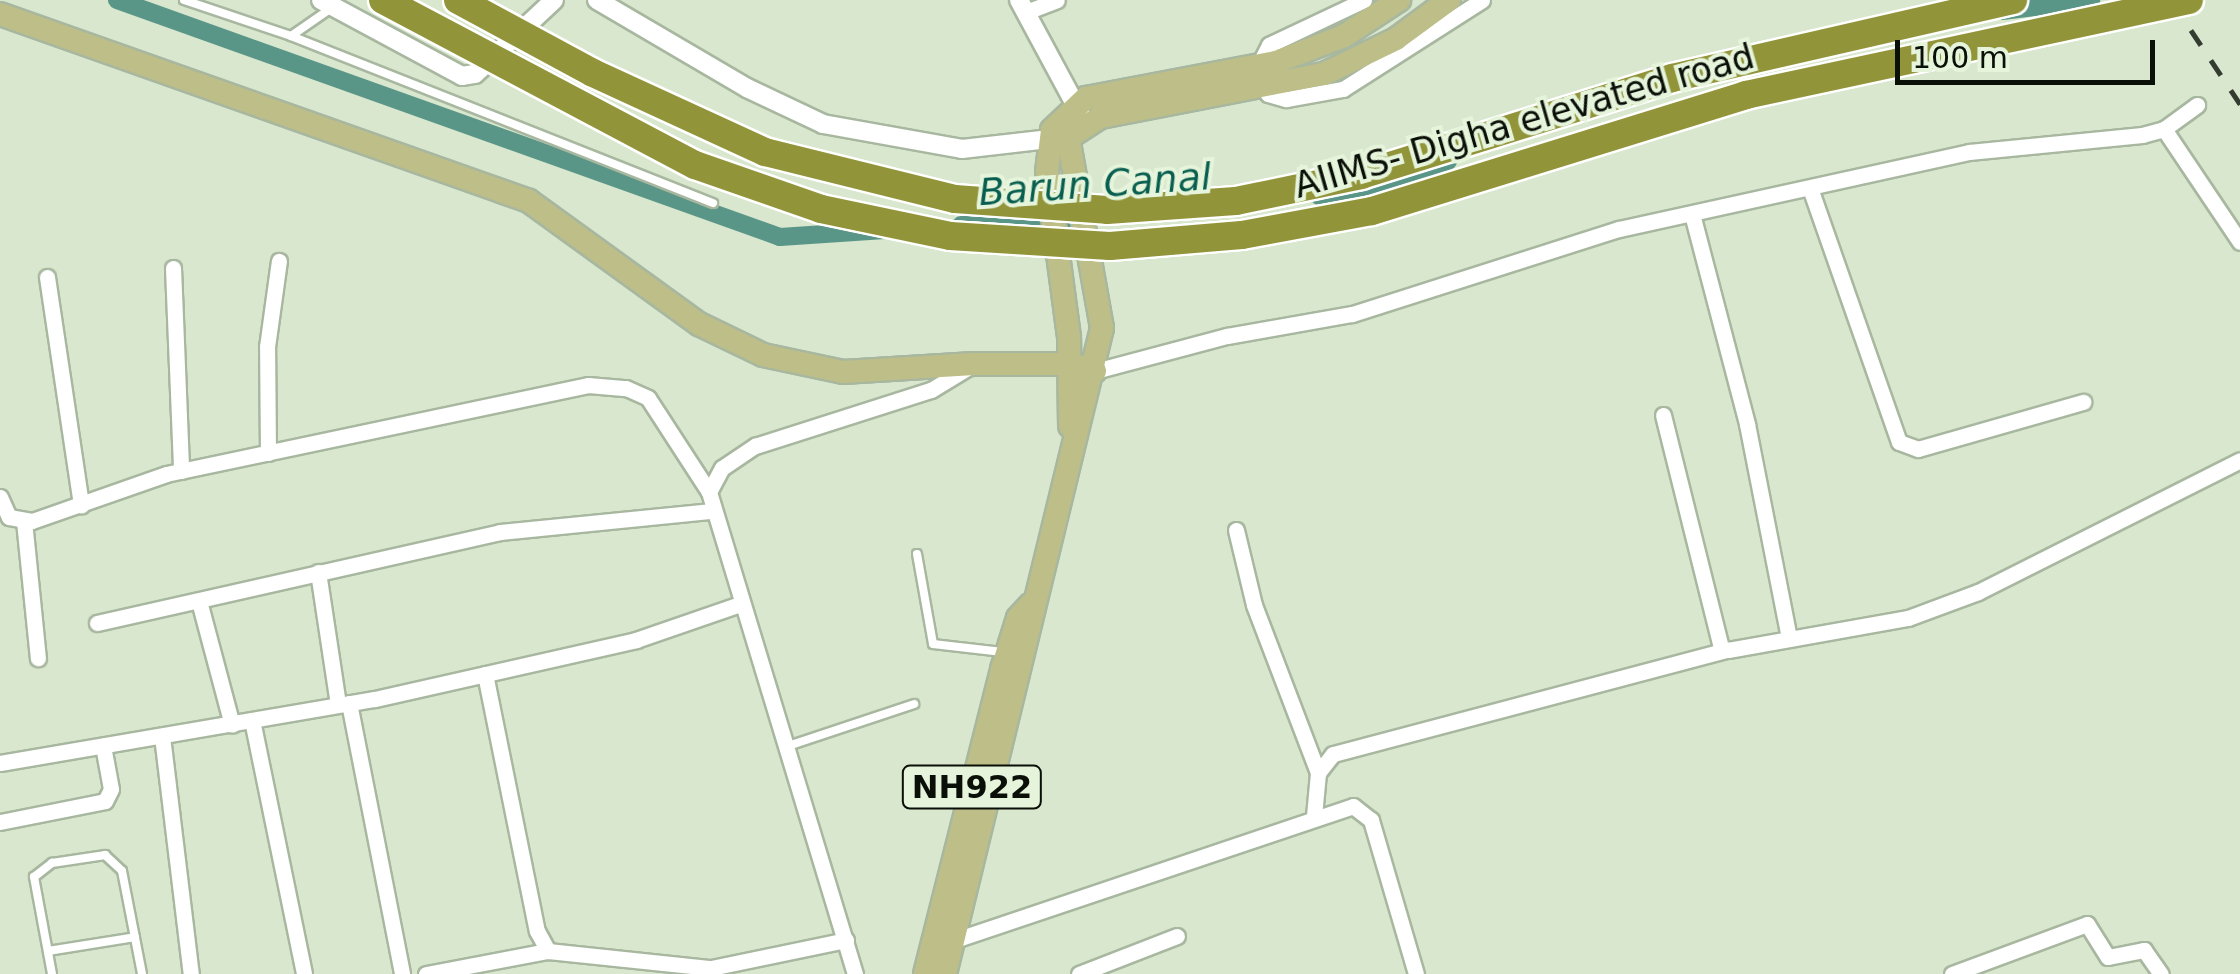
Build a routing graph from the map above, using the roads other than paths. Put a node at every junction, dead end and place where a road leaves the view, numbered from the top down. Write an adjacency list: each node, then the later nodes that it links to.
1 (184, 0): 16 (lane)
2 (383, 0): 12 (highway, AIIMS- Digha elevated road, bridge)
3 (458, 0): 11 (highway, AIIMS- Digha elevated road, bridge)
4 (554, 0): 13 (street)
5 (597, 0): 21 (street)
6 (1057, 0): 14 (street)
7 (1364, 0): 17 (street)
8 (1399, 0): 17 (main road)
9 (1450, 0): 17 (main road)
10 (1482, 0): 17 (street)
11 (2013, 0)
12 (2190, 0)
13 (327, 3): 16 (lane)
14 (1023, 6): 19 (street)
15 (0, 14): 30 (main road)
16 (291, 36): 24 (lane)
17 (1270, 74): 19 (main road)
18 (2197, 105): 20 (street)
19 (1080, 114): 21 (main road); 23 (main road)
20 (2164, 129): 22 (street); 26 (street)
21 (1050, 139): 23 (main road)
22 (1810, 188): 25 (street); 33 (street)
23 (1063, 201): 31 (main road, bridge); 32 (main road, bridge)
24 (713, 203)
25 (1692, 214): 32 (street); 51 (street)
26 (2240, 242)
27 (278, 261): 36 (street)
28 (173, 268): 38 (street)
29 (47, 278): 41 (street)
30 (974, 364): 31 (main road); 39 (street)
31 (1070, 364): 32 (main road); 35 (main road)
32 (1094, 372): 35 (main road)
33 (2084, 402)
34 (1663, 416): 52 (street)
35 (1070, 445): 49 (main road)
36 (268, 453): 38 (street); 39 (street)
37 (2240, 460): 51 (street)
38 (181, 472): 41 (street)
39 (710, 492): 42 (street)
40 (0, 496): 43 (street)
41 (81, 505): 43 (street)
42 (712, 511): 46 (street); 48 (street)
43 (11, 520): 54 (street)
44 (1236, 530): 64 (street)
45 (917, 554): 53 (lane)
46 (318, 572): 47 (street); 56 (street)
47 (199, 600): 50 (street); 59 (street)
48 (740, 604): 55 (street); 62 (street)
49 (1030, 604): 53 (main road, NH922); 70 (main road)
50 (97, 623)
51 (1789, 638): 52 (street)
52 (1722, 651): 64 (street)
53 (1007, 652): 80 (main road, NH922)
54 (38, 658)
55 (485, 674): 56 (street); 72 (street)
56 (343, 704): 58 (street); 77 (street)
57 (914, 704): 62 (lane)
58 (252, 720): 59 (street); 76 (street)
59 (232, 725): 60 (street)
60 (162, 736): 61 (street); 75 (street)
61 (102, 746): 63 (street); 66 (street)
62 (788, 746): 69 (street)
63 (0, 763)
64 (1318, 773): 65 (street)
65 (1314, 816): 70 (street); 83 (street)
66 (0, 822)
67 (1177, 936): 82 (street)
68 (135, 937): 71 (lane); 71 (lane); 74 (lane)
69 (846, 940): 72 (street); 79 (street)
70 (956, 940): 81 (main road)
71 (48, 951): 73 (lane)
72 (548, 951): 78 (street)
73 (52, 974)
74 (142, 974)
75 (192, 974)
76 (304, 974)
77 (402, 974)
78 (426, 974)
79 (855, 974)
80 (924, 974)
81 (946, 974)
82 (1079, 974)
83 (1416, 974)
84 (1952, 974): 85 (street)
85 (2161, 974)

